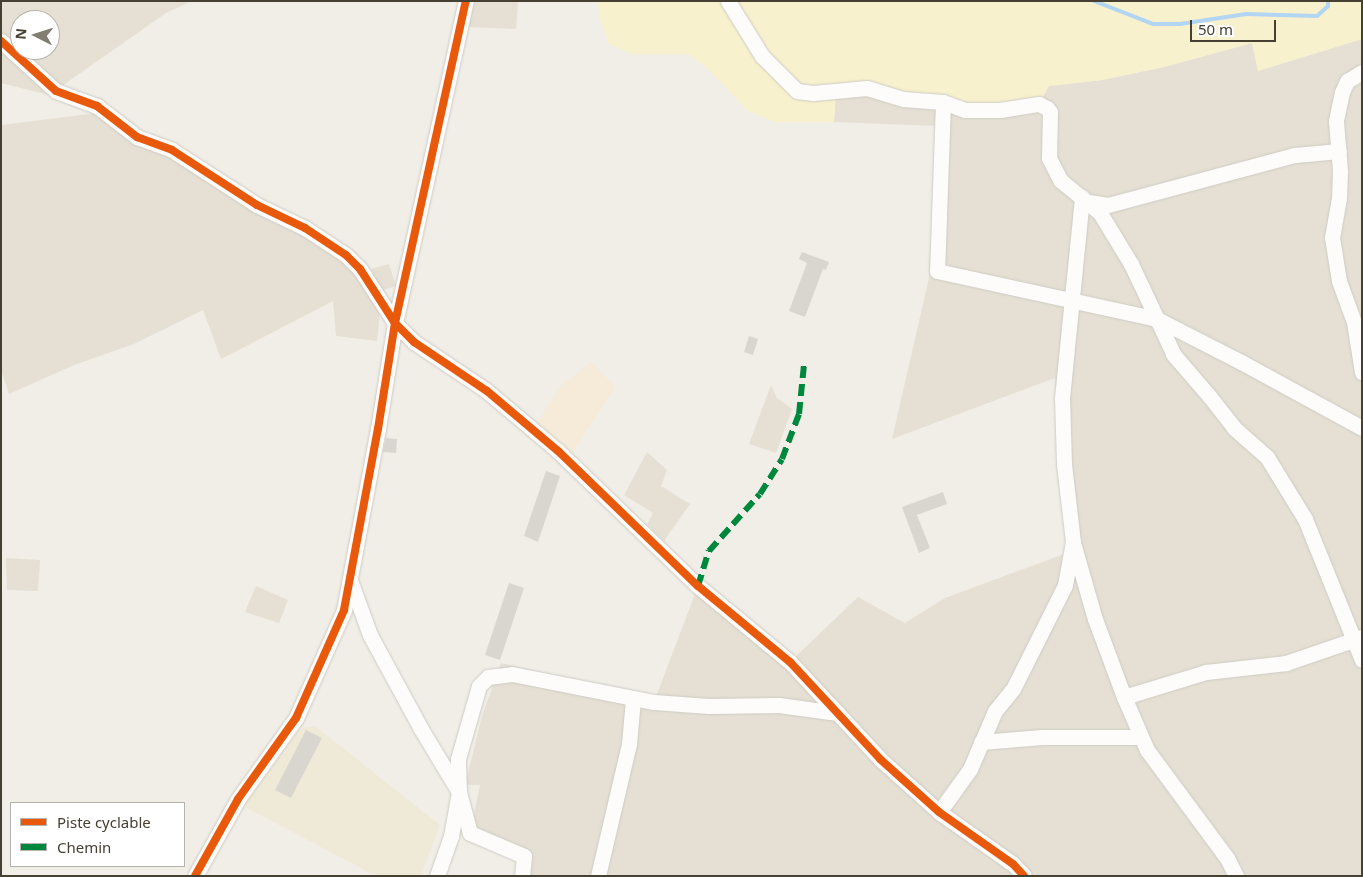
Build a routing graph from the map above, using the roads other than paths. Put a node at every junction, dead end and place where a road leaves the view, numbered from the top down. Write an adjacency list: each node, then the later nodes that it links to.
1 (466, 1): 10 (street)
2 (728, 1): 5 (street)
3 (1, 42): 10 (street)
4 (1362, 72): 6 (street)
5 (943, 102): 7 (street); 8 (street)
6 (1339, 151): 7 (street); 11 (street)
7 (1086, 200): 8 (street); 9 (street)
8 (1073, 299): 9 (street); 13 (street)
9 (1157, 319): 12 (street); 15 (street)
10 (395, 323): 14 (street); 19 (street)
11 (1362, 372)
12 (1362, 428)
13 (1072, 542): 17 (street); 21 (street)
14 (350, 579): 22 (street); 24 (street)
15 (1358, 639): 16 (street); 17 (street)
16 (1362, 660)
17 (1124, 697): 20 (street)
18 (633, 699): 19 (street); 22 (street); 27 (street)
19 (837, 713): 23 (street)
20 (1141, 737): 21 (street); 29 (street)
21 (981, 742): 23 (street)
22 (459, 792): 25 (street); 26 (street)
23 (939, 812): 28 (street)
24 (195, 876)
25 (436, 876)
26 (522, 876)
27 (598, 876)
28 (1024, 876)
29 (1236, 876)

